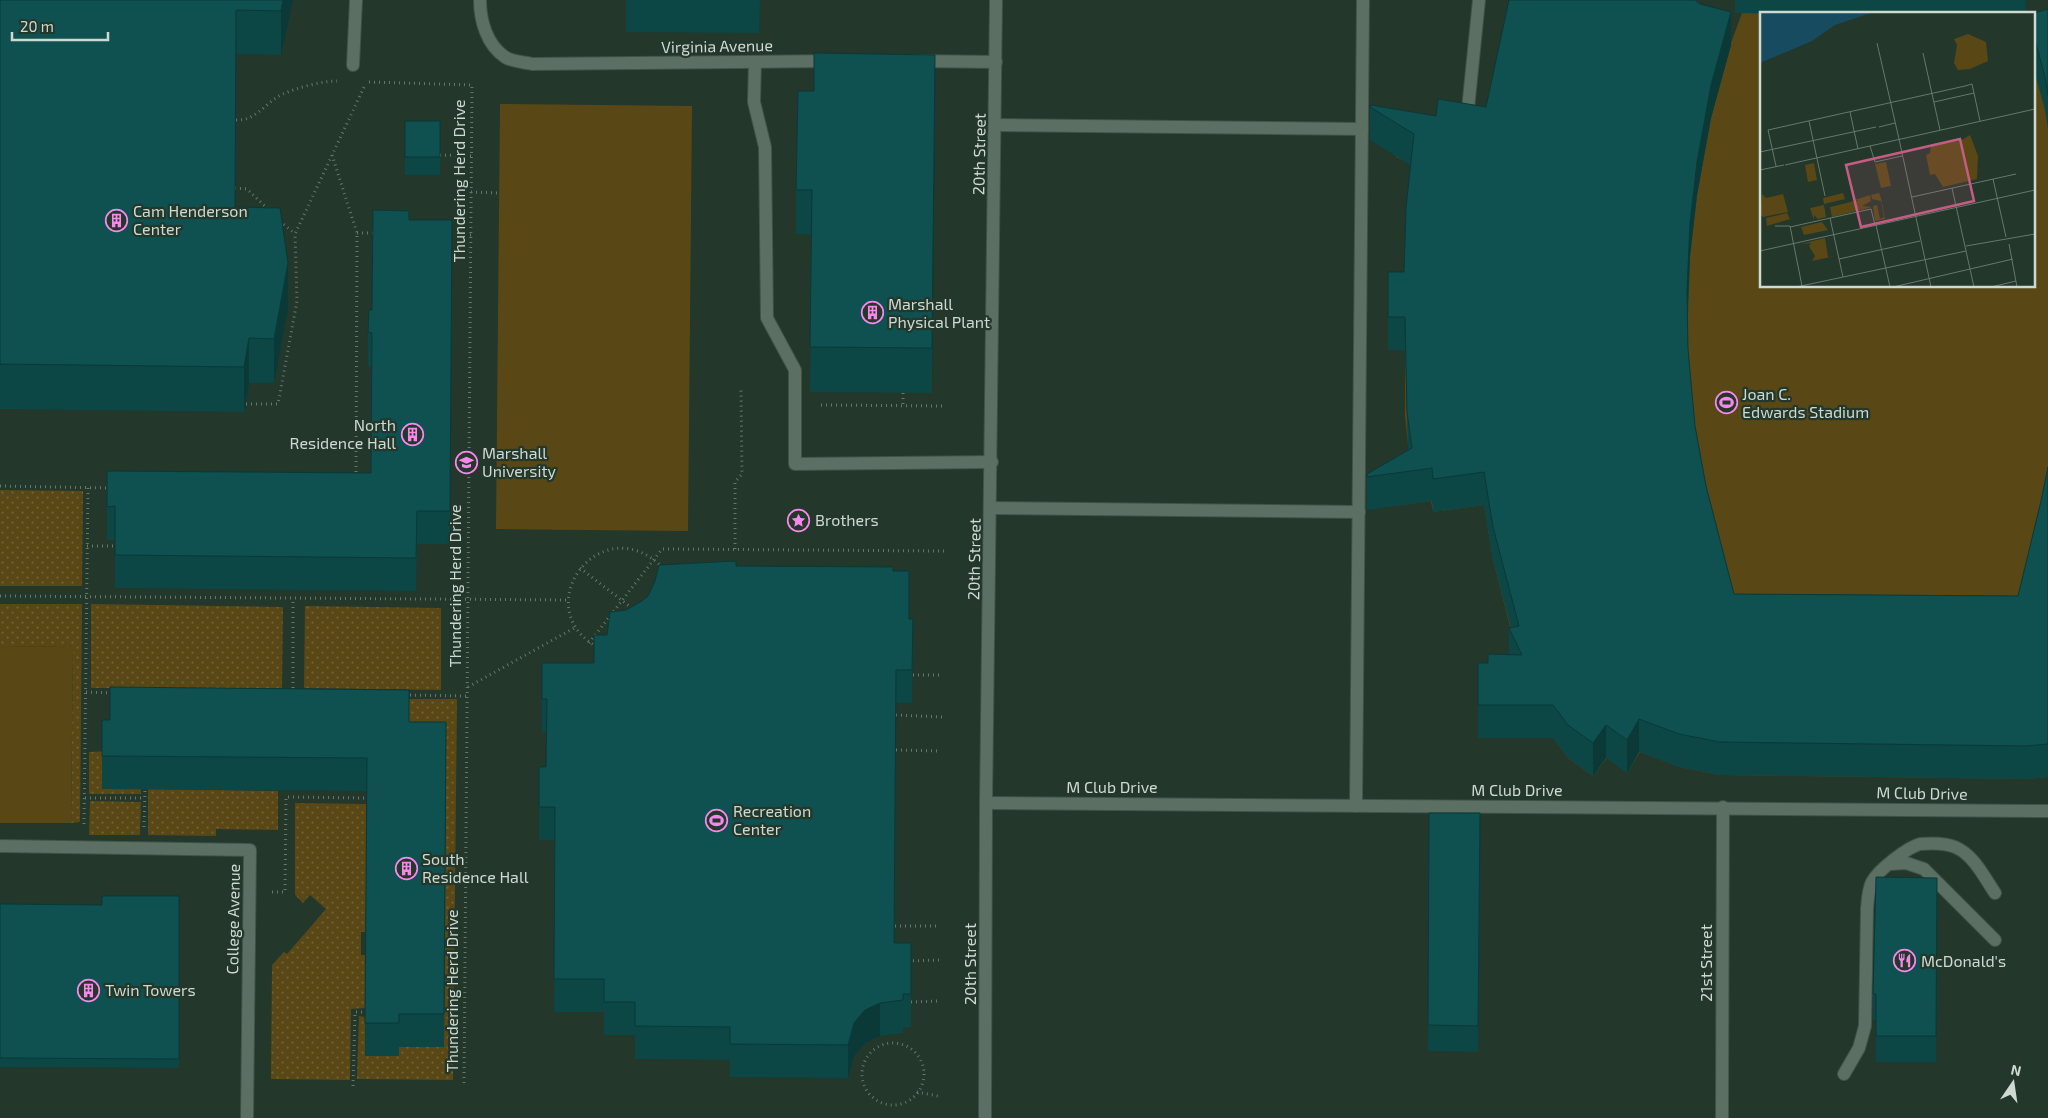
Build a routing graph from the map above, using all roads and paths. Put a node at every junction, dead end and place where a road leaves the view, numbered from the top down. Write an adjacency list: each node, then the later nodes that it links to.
1 (356, 0): 10 (street)
2 (480, 0): 8 (street, Virginia Avenue)
3 (996, 0): 9 (street, 20th Street)
4 (1363, 0): 17 (street)
5 (1479, 0): 15 (street)
6 (845, 61): 8 (street, Virginia Avenue)
7 (904, 61): 9 (street)
8 (755, 62): 35 (street)
9 (996, 62): 16 (street, 20th Street)
10 (353, 65)
11 (338, 82): 14 (path)
12 (357, 82): 13 (path)
13 (366, 82): 18 (path); 20 (path, Thundering Herd Drive)
14 (236, 120)
15 (1466, 122)
16 (995, 125): 17 (street); 35 (street, 20th Street)
17 (1362, 130): 41 (street)
18 (332, 154): 24 (path); 26 (path)
19 (440, 155): 20 (path)
20 (471, 156): 22 (path, Thundering Herd Drive)
21 (235, 188): 26 (path)
22 (471, 192): 23 (path); 28 (path, Thundering Herd Drive)
23 (499, 193)
24 (357, 233): 25 (path); 36 (path)
25 (386, 233)
26 (294, 234): 31 (path)
27 (442, 234): 28 (path)
28 (471, 235): 52 (path, Thundering Herd Drive)
29 (741, 389): 44 (path)
30 (903, 393): 33 (path)
31 (246, 404)
32 (821, 405): 33 (path)
33 (903, 406): 34 (path)
34 (943, 406)
35 (992, 462): 40 (street, 20th Street)
36 (356, 480)
37 (0, 486): 38 (path)
38 (88, 488): 39 (path); 42 (path)
39 (117, 488)
40 (991, 508): 41 (street); 75 (street, 20th Street)
41 (1359, 512): 76 (street)
42 (87, 546): 43 (path); 50 (path)
43 (115, 546)
44 (735, 549): 45 (path); 46 (path)
45 (944, 551)
46 (654, 559): 47 (path); 48 (path); 54 (path)
47 (580, 568): 53 (path); 54 (path)
48 (665, 571)
49 (0, 596): 50 (path)
50 (86, 596): 51 (path); 62 (path)
51 (293, 598): 52 (path); 64 (path)
52 (468, 598): 53 (path); 61 (path, Thundering Herd Drive)
53 (569, 600): 56 (path)
54 (622, 600): 55 (path); 57 (path)
55 (637, 612)
56 (576, 627): 57 (path); 61 (path)
57 (590, 643): 58 (path)
58 (604, 651)
59 (913, 675): 60 (path)
60 (942, 675)
61 (467, 687): 66 (path, Thundering Herd Drive)
62 (86, 692): 63 (path); 72 (path)
63 (115, 693)
64 (302, 694)
65 (399, 695): 66 (path)
66 (467, 696): 95 (path, Thundering Herd Drive)
67 (896, 715): 68 (path)
68 (942, 717)
69 (896, 750): 70 (path)
70 (941, 751)
71 (145, 790): 73 (path)
72 (85, 798): 73 (path); 79 (path)
73 (144, 798): 80 (path)
74 (367, 798): 83 (path)
75 (986, 803): 76 (street, M Club Drive); 99 (street, 20th Street)
76 (1356, 806): 77 (street, M Club Drive)
77 (1723, 807): 78 (street, M Club Drive); 100 (street, 21st Street)
78 (2048, 811)
79 (84, 826)
80 (144, 836)
81 (0, 846): 98 (street, College Avenue)
82 (1888, 864): 84 (street); 87 (street); 93 (street)
83 (272, 892)
84 (1996, 893)
85 (895, 926): 86 (path)
86 (940, 926)
87 (1995, 940)
88 (939, 960): 89 (path)
89 (904, 961)
90 (939, 1001): 91 (path)
91 (911, 1002)
92 (365, 1012): 94 (path)
93 (1844, 1074)
94 (353, 1086)
95 (464, 1087)
96 (918, 1092): 96 (path); 97 (path)
97 (938, 1096)
98 (247, 1118)
99 (985, 1118)
100 (1722, 1118)

